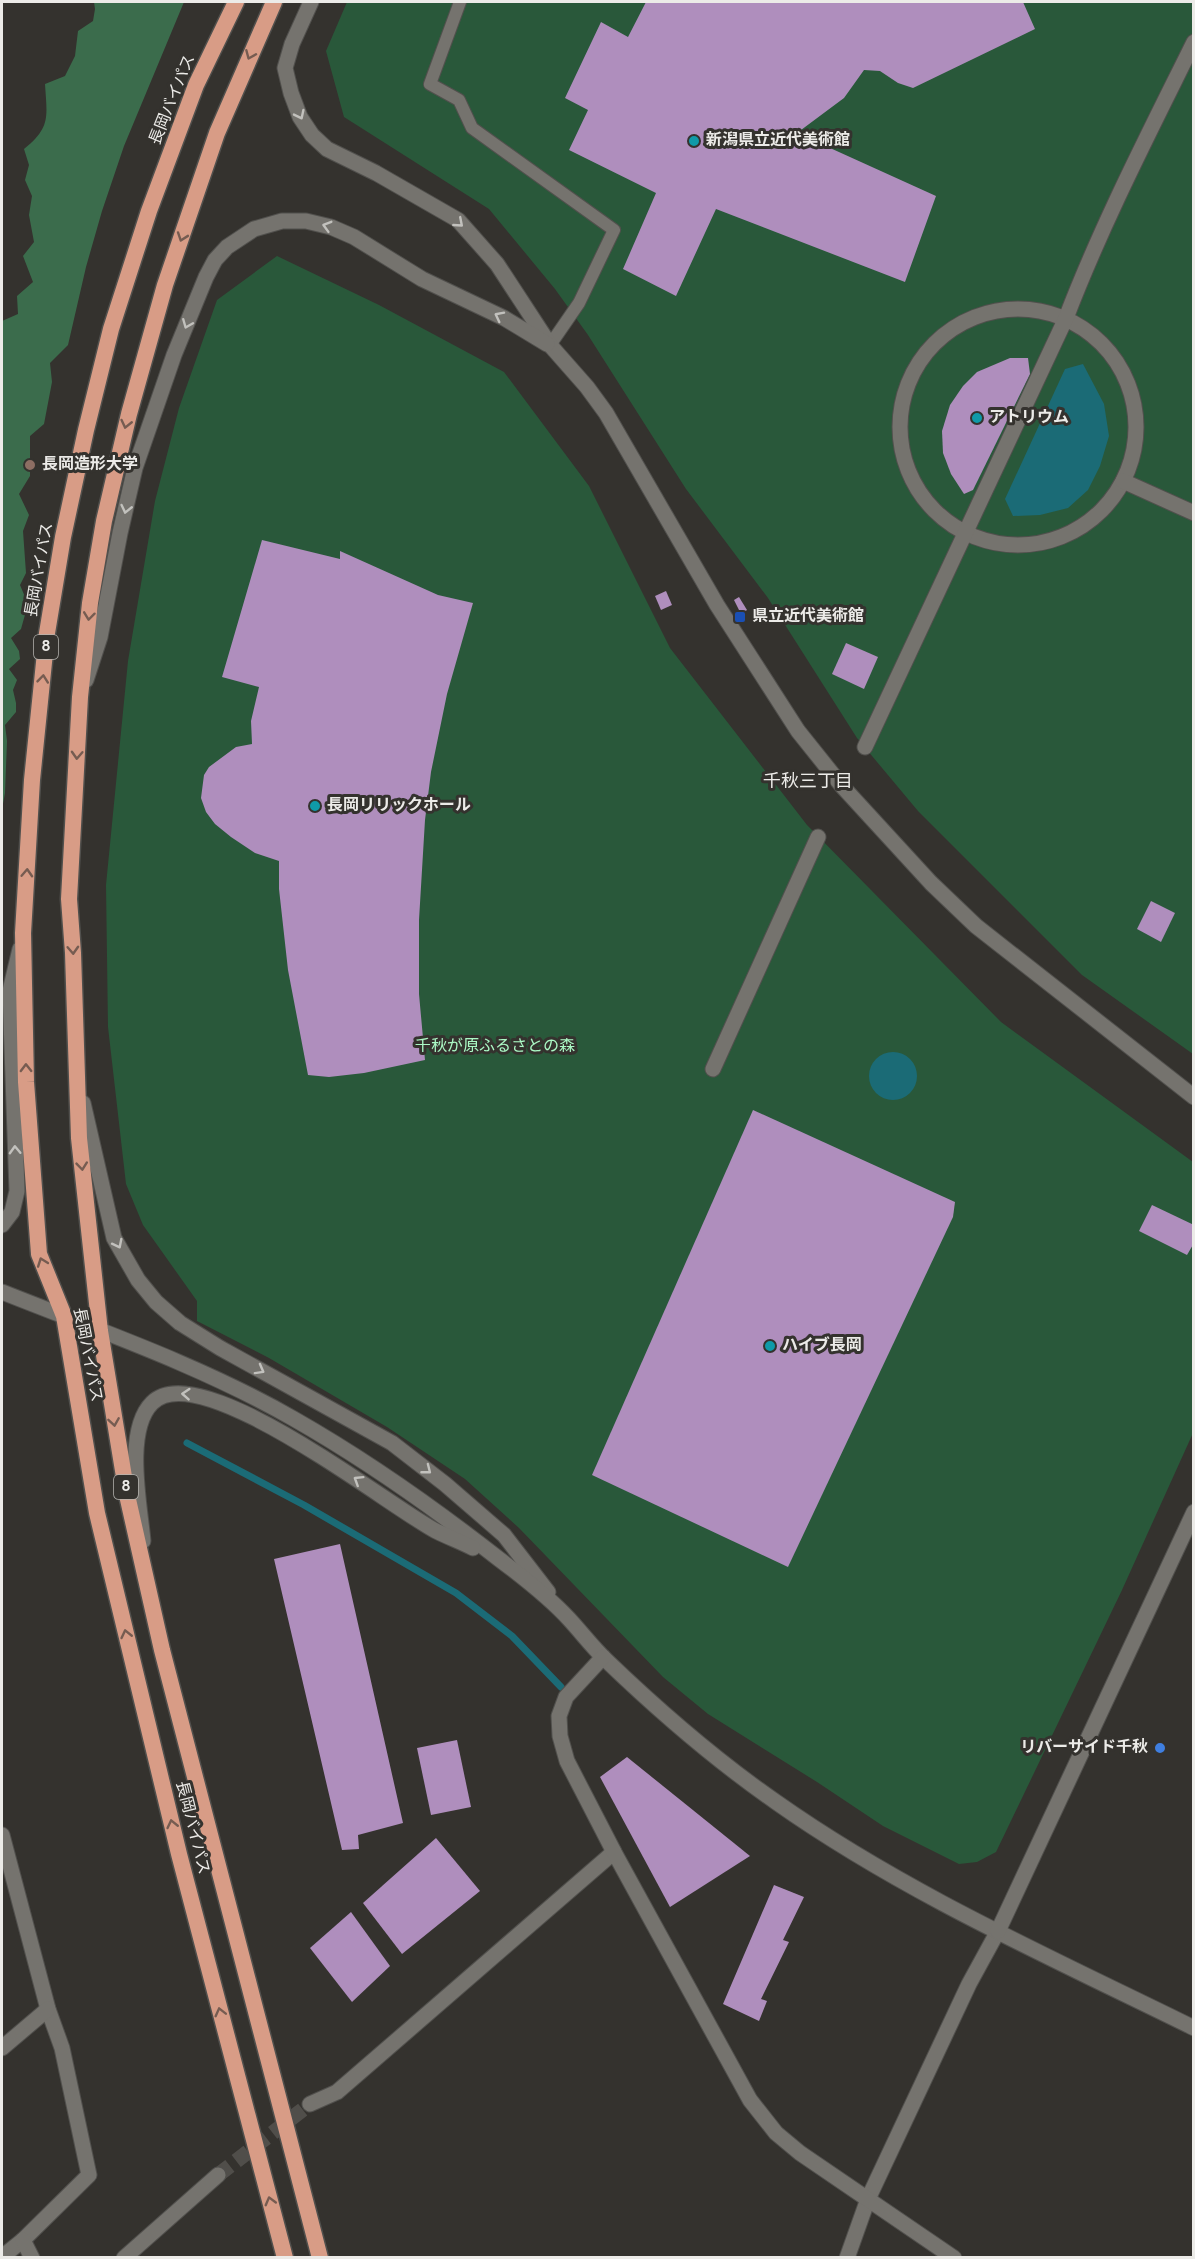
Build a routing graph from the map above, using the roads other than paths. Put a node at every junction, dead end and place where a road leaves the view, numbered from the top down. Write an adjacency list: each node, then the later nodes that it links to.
1 (236, 2): 14 (highway, 長岡バイパス / 8, one-way to 1)
2 (274, 2): 11 (highway, 長岡バイパス / 8, one-way to 11)
3 (311, 2): 7 (street, one-way to 7)
4 (460, 2): 7 (lane)
5 (1194, 42): 6 (street)
6 (1066, 318): 8 (street); 10 (street); 10 (street)
7 (550, 345): 11 (street, one-way to 11); 17 (street)
8 (1124, 481): 9 (street); 10 (street)
9 (1194, 513)
10 (965, 535): 12 (street)
11 (80, 697): 15 (highway, 長岡バイパス / 8, one-way to 15)
12 (865, 747)
13 (818, 837): 16 (street)
14 (23, 933): 18 (street, one-way to 14); 20 (highway, 長岡バイパス / 8, one-way to 14)
15 (76, 1065): 21 (highway, 長岡バイパス / 8, one-way to 21); 25 (street, one-way to 25)
16 (714, 1069)
17 (1194, 1096)
18 (2, 1225)
19 (2, 1292): 20 (street)
20 (64, 1316): 21 (street); 41 (highway, 長岡バイパス / 8, one-way to 20)
21 (100, 1331): 23 (street); 24 (highway, 長岡バイパス / 8, one-way to 24)
22 (1194, 1512): 30 (street)
23 (501, 1560): 24 (street, one-way to 24); 25 (street)
24 (148, 1588): 42 (highway, 長岡バイパス / 8)
25 (567, 1616): 26 (street)
26 (603, 1657): 29 (street); 30 (street)
27 (2, 1835): 28 (street)
28 (4, 1852): 31 (street)
29 (614, 1852): 34 (street); 36 (street)
30 (998, 1931): 32 (street); 36 (street)
31 (48, 2009): 33 (street); 37 (street)
32 (1194, 2028)
33 (2, 2048)
34 (310, 2104)
35 (218, 2175): 40 (street)
36 (868, 2199): 43 (street); 44 (street)
37 (23, 2240): 38 (street); 39 (street)
38 (2, 2257)
39 (32, 2258)
40 (124, 2258)
41 (285, 2258)
42 (320, 2258)
43 (847, 2258)
44 (954, 2258)

